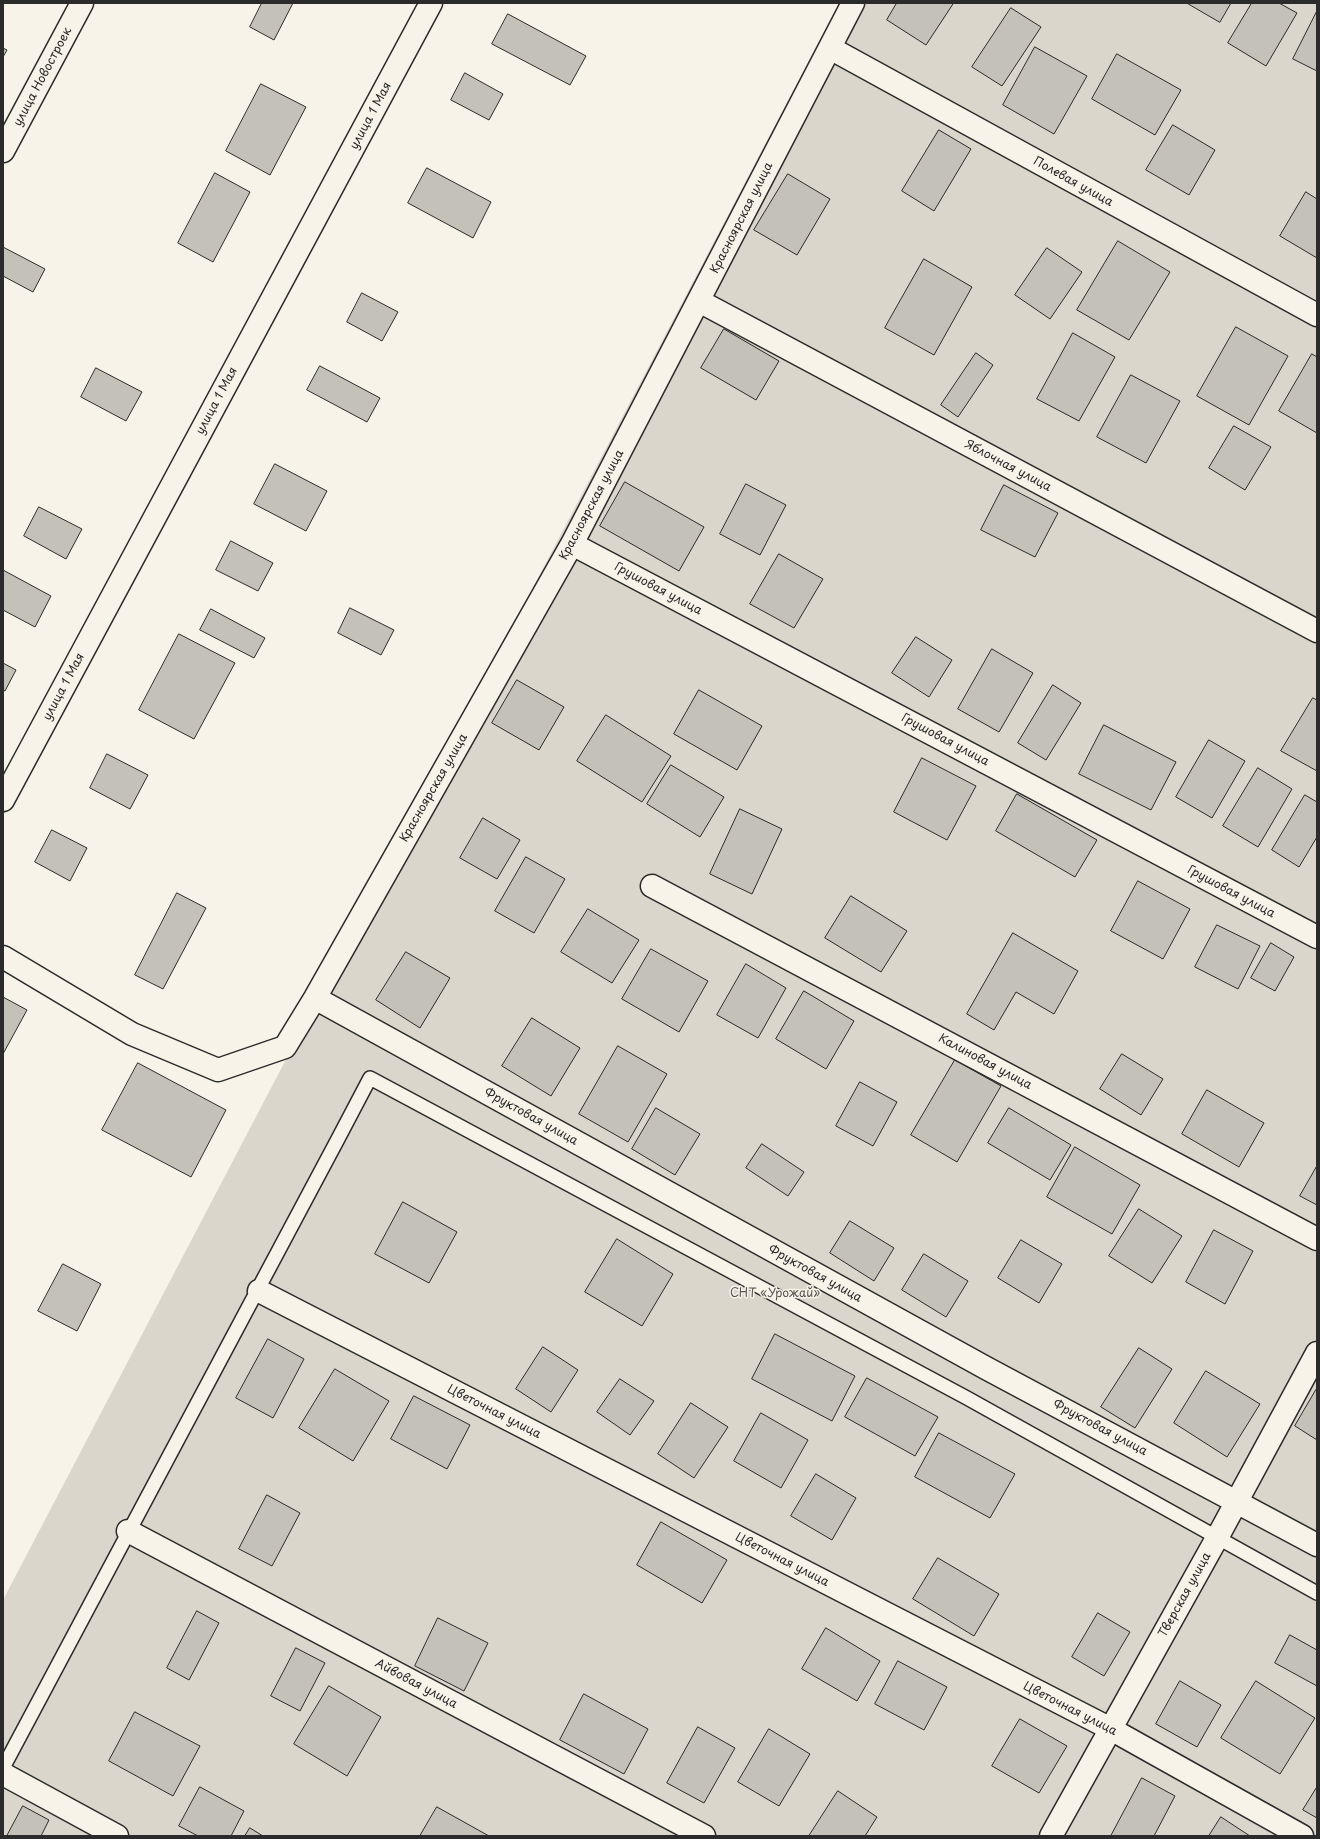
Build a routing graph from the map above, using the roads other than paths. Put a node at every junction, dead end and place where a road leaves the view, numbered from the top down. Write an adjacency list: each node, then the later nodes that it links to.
1 (82, 3): 5 (street, улица Новостроек)
2 (431, 3): 10 (street, улица 1 Мая)
3 (853, 3): 4 (street, Красноярская улица)
4 (830, 48): 6 (street, Красноярская улица); 7 (street, Полевая улица)
5 (3, 150)
6 (699, 301): 8 (street, Красноярская улица); 9 (street, Яблочная улица)
7 (1317, 315)
8 (572, 544): 12 (street, Грушовая улица); 14 (street, Красноярская улица)
9 (1317, 631)
10 (3, 800)
11 (652, 886): 15 (street, Калиновая улица)
12 (1317, 937)
13 (3, 957): 14 (street, Красноярская улица)
14 (315, 998): 18 (street, Фруктовая улица)
15 (1317, 1239)
16 (259, 1291): 19 (lane); 20 (lane); 23 (street, Цветочная улица)
17 (1317, 1352): 18 (street, Тверская улица)
18 (1236, 1501): 20 (street, Тверская улица); 21 (street, Фруктовая улица)
19 (128, 1531): 24 (lane); 27 (street, Айвовая улица)
20 (1217, 1538): 22 (lane); 23 (street, Тверская улица)
21 (1317, 1545)
22 (1317, 1593)
23 (1109, 1728): 28 (street, Тверская улица); 29 (street, Цветочная улица)
24 (3, 1768)
25 (3, 1774): 26 (street)
26 (117, 1836)
27 (704, 1836)
28 (1051, 1836)
29 (1302, 1836)

